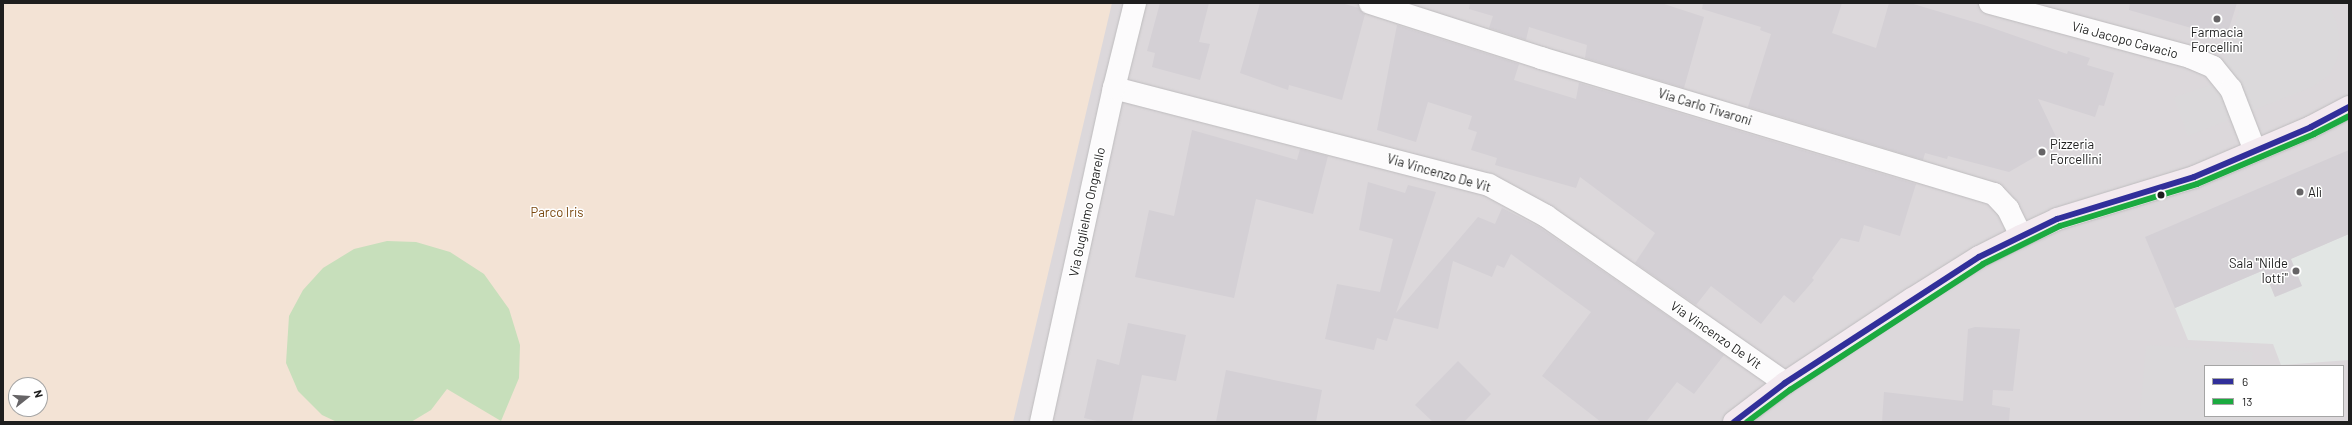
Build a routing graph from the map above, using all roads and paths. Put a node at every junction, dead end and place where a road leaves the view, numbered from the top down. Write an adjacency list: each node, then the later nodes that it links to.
1 (1136, 3): 4 (street, Via Guglielmo Ongarello)
2 (1370, 3): 7 (street, Via Carlo Tivaroni)
3 (1990, 3): 6 (street, Via Jacopo Cavacio)
4 (1114, 88): 8 (street, Via Vincenzo De Vit); 9 (street, Via Guglielmo Ongarello)
5 (2349, 107): 6 (street)
6 (2255, 151): 7 (street)
7 (2021, 236): 8 (street)
8 (1785, 383): 10 (street)
9 (1041, 422)
10 (1734, 422)

